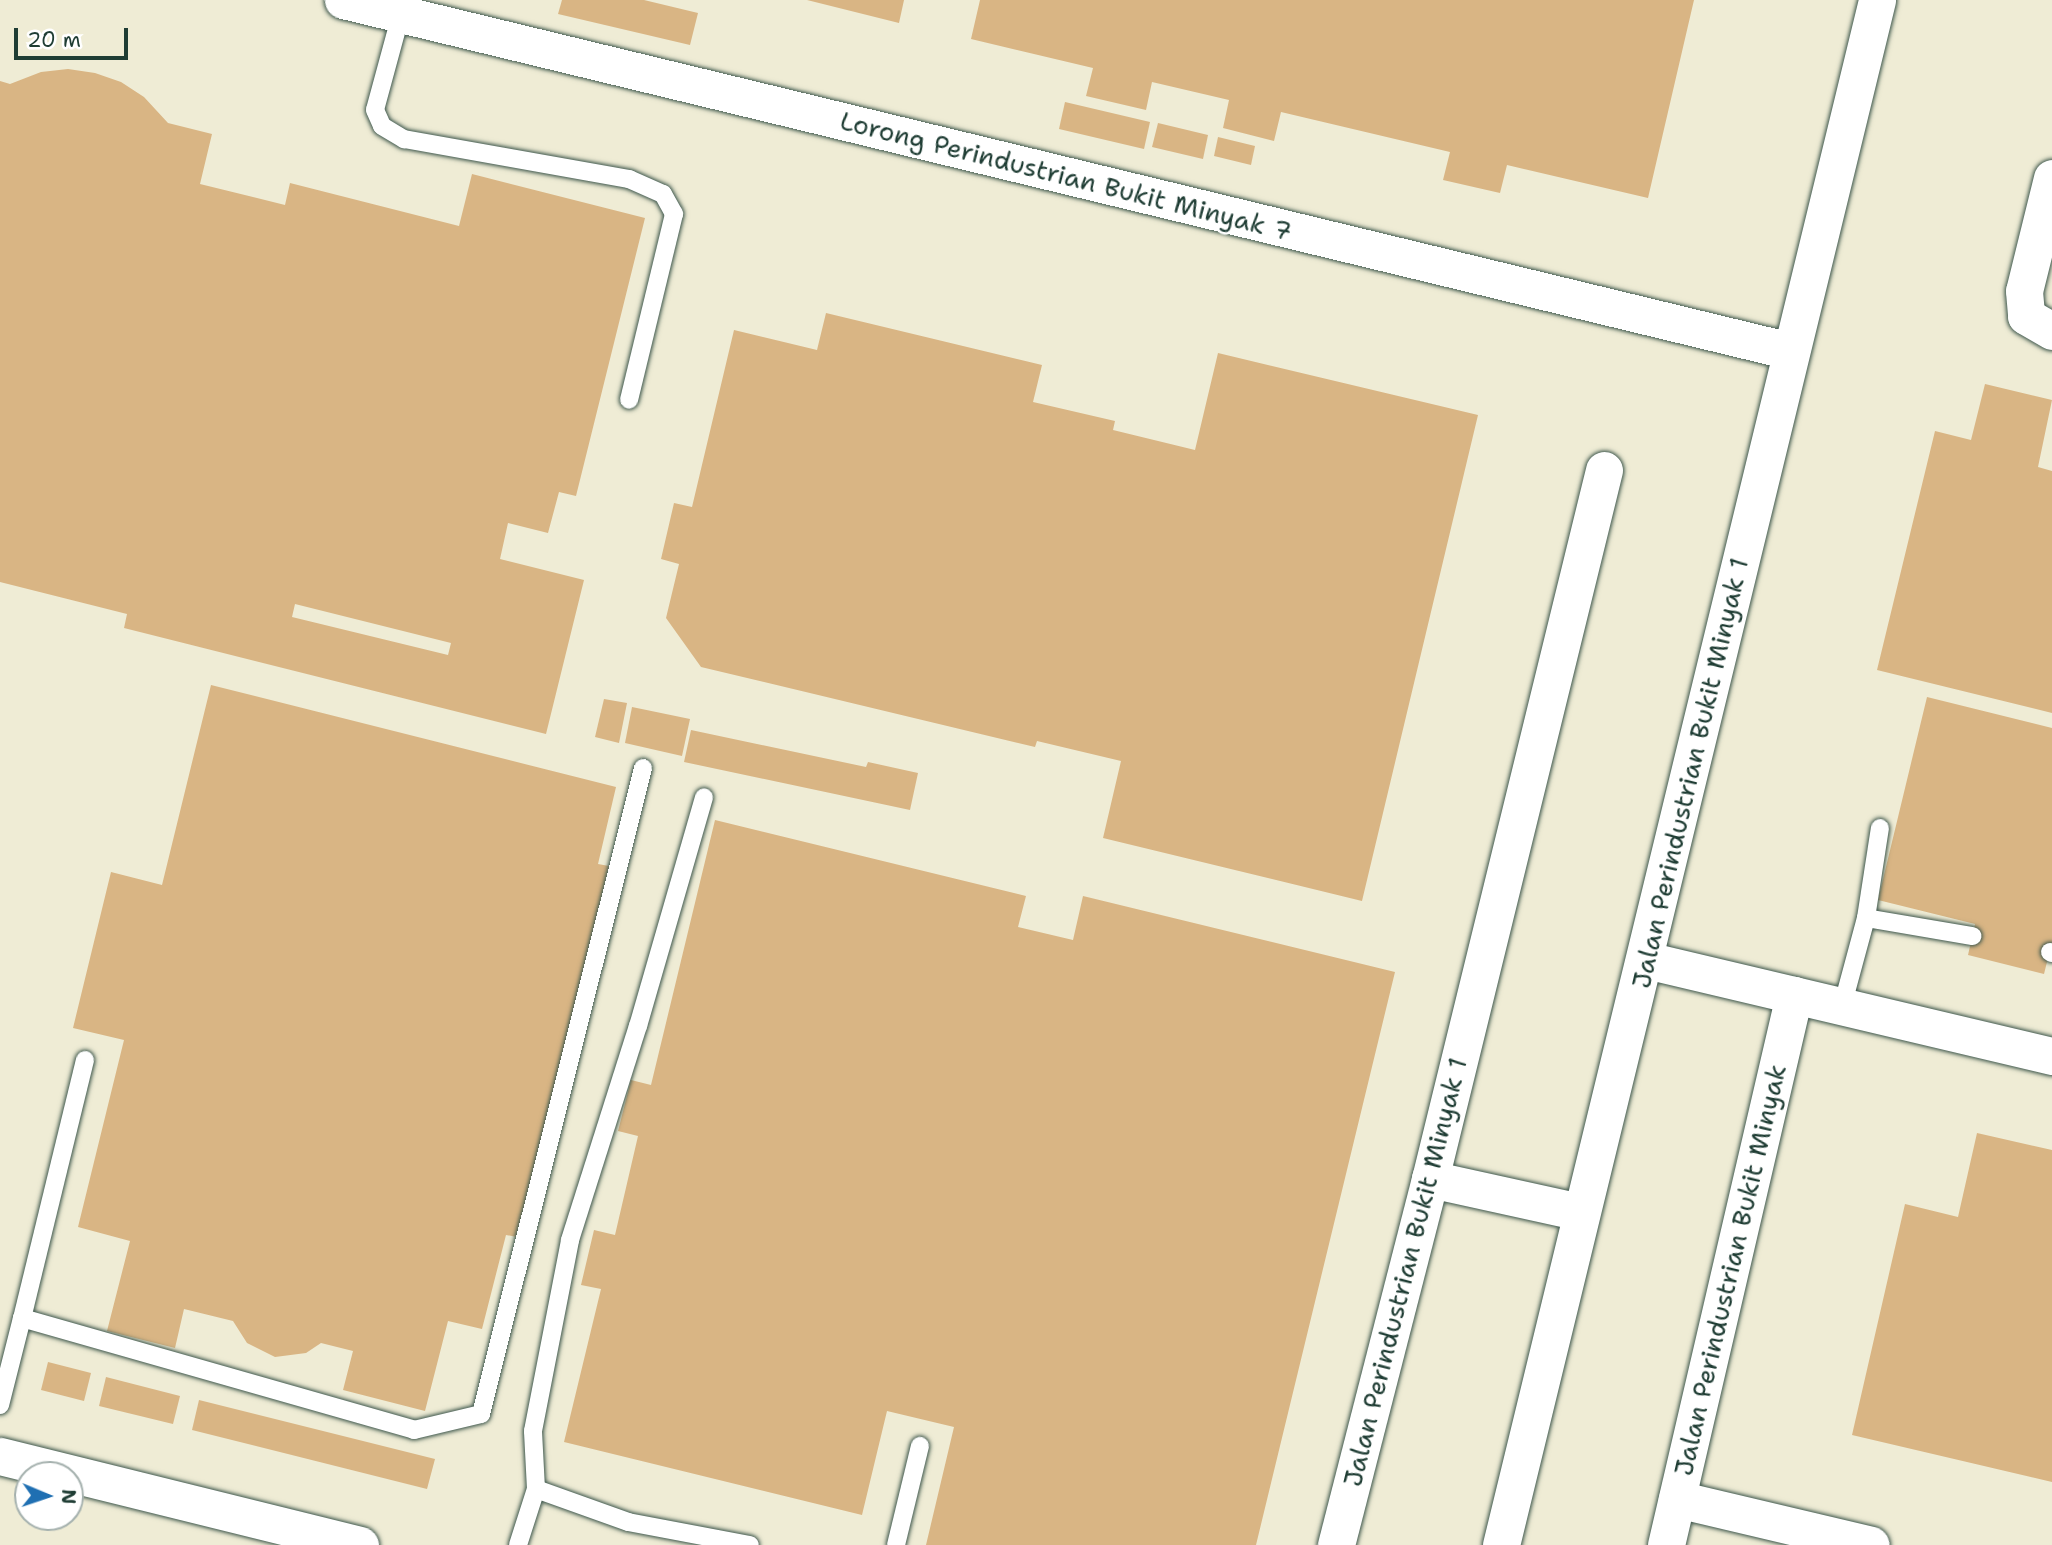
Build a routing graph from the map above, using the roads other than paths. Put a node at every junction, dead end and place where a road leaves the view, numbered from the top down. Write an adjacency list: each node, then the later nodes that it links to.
1 (343, 0): 3 (street, Lorong Perindustrian Bukit Minyak 7)
2 (1877, 0): 6 (street, Jalan Perindustrian Bukit Minyak 1)
3 (401, 14): 6 (street, Lorong Perindustrian Bukit Minyak 7); 7 (lane)
4 (2052, 178): 5 (street)
5 (2039, 324)
6 (1790, 351): 14 (street, Jalan Perindustrian Bukit Minyak 1)
7 (629, 400)
8 (1604, 470): 19 (street, Jalan Perindustrian Bukit Minyak 1)
9 (643, 768): 21 (lane)
10 (704, 797): 25 (lane)
11 (1880, 828): 12 (lane)
12 (1866, 918): 13 (lane); 16 (lane)
13 (1972, 936)
14 (1646, 960): 15 (street); 20 (street, Jalan Perindustrian Bukit Minyak 1)
15 (1794, 995): 16 (street); 26 (street, Jalan Perindustrian Bukit Minyak)
16 (1842, 1007): 17 (street)
17 (2052, 1056)
18 (85, 1060): 21 (lane)
19 (1430, 1179): 20 (street); 31 (street, Jalan Perindustrian Bukit Minyak 1)
20 (1580, 1212): 32 (street, Jalan Perindustrian Bukit Minyak 1)
21 (22, 1318): 22 (lane)
22 (0, 1405)
23 (920, 1446): 30 (lane)
24 (0, 1457): 27 (street)
25 (536, 1489): 28 (lane); 29 (lane)
26 (1676, 1499): 33 (street, Jalan Perindustrian Bukit Minyak); 34 (street)
27 (360, 1545)
28 (518, 1545)
29 (750, 1545)
30 (896, 1545)
31 (1336, 1545)
32 (1502, 1545)
33 (1666, 1545)
34 (1871, 1545)

